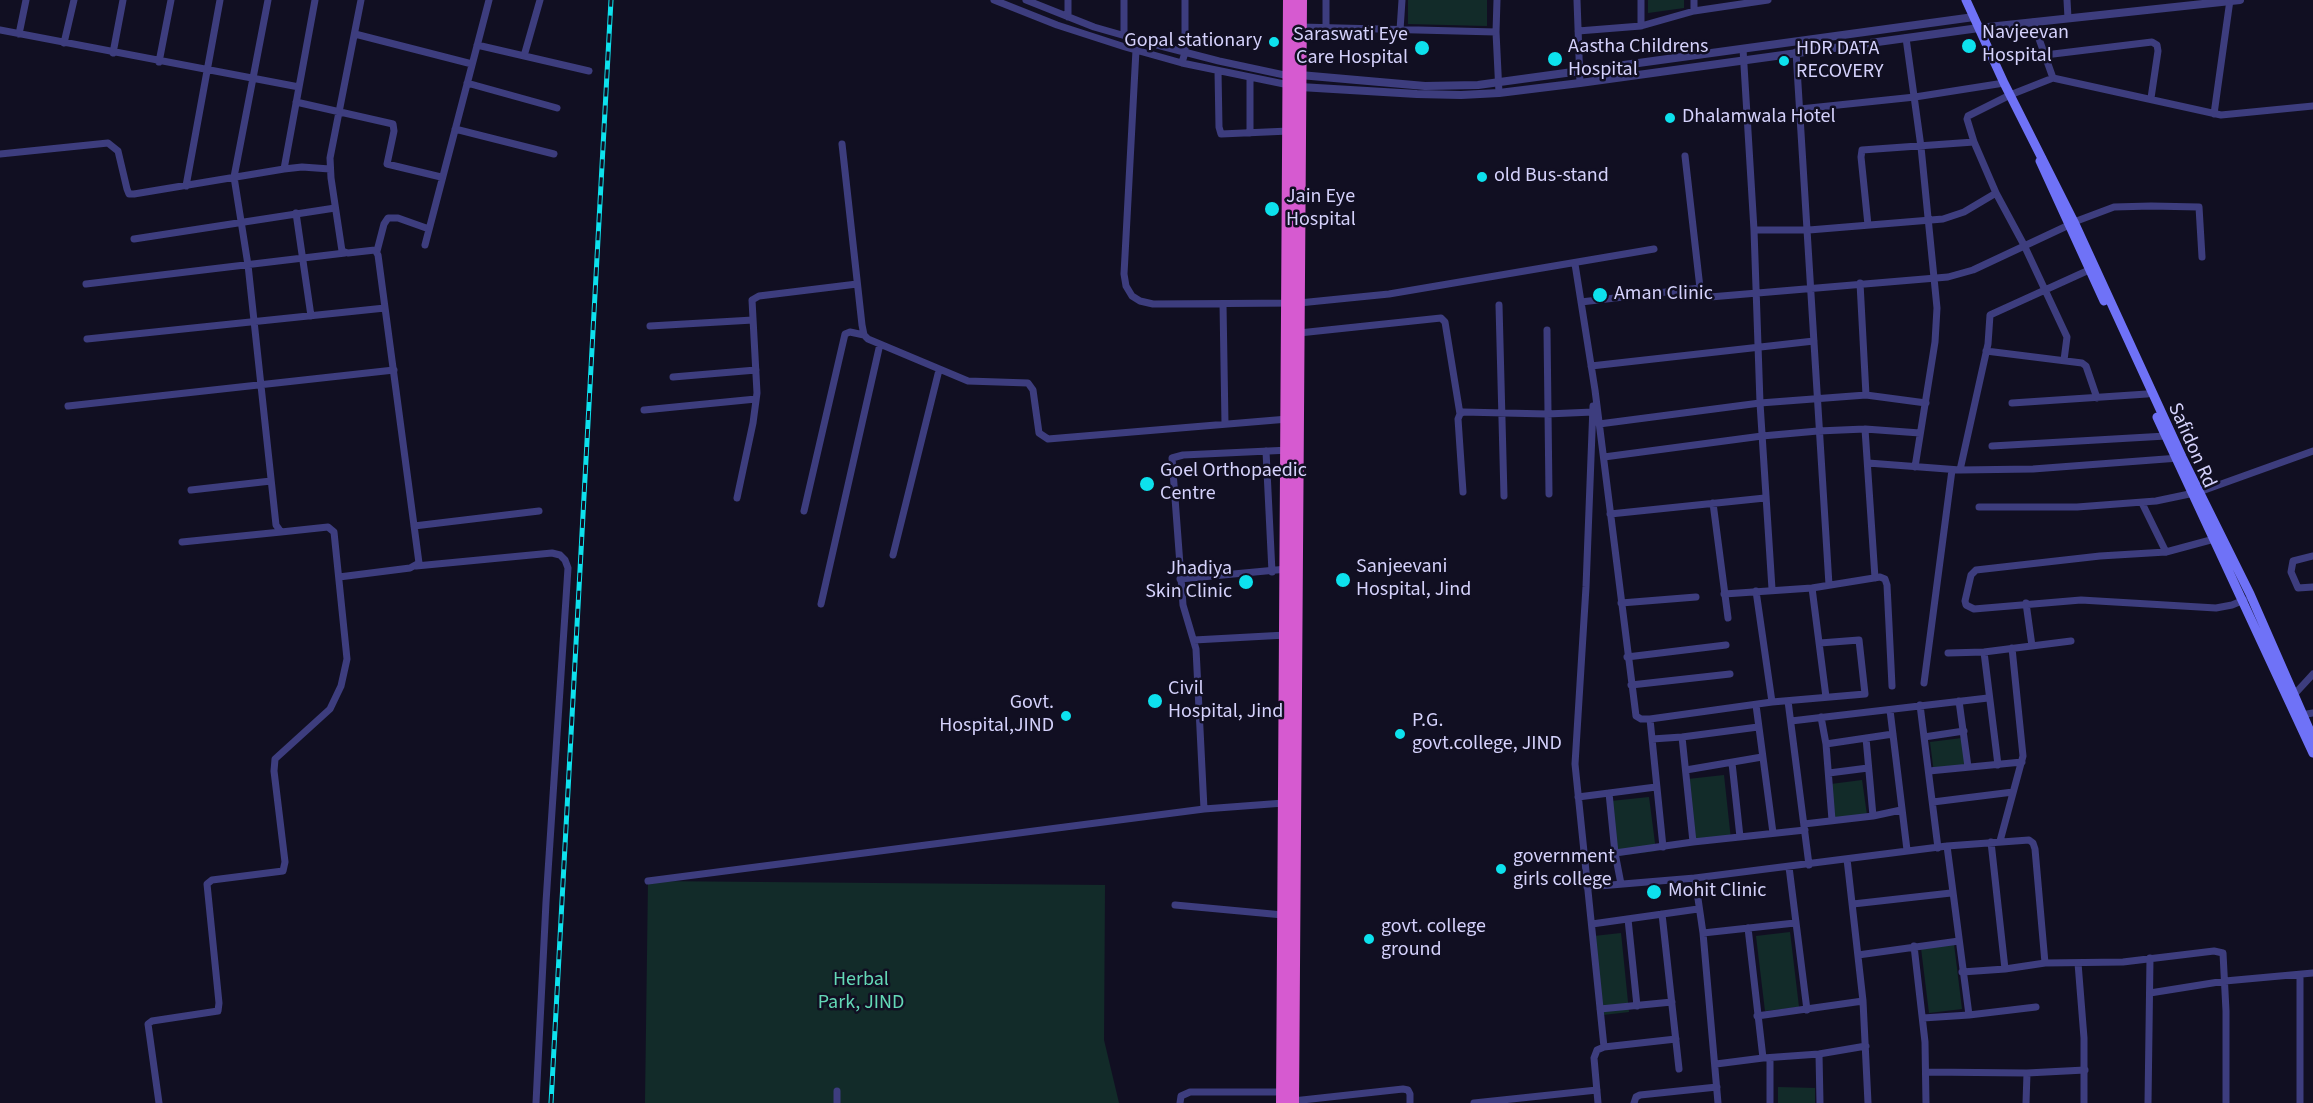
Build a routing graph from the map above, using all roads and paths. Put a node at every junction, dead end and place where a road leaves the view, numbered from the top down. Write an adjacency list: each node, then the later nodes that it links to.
1 (26, 0): 42 (street)
2 (74, 0): 46 (street)
3 (123, 0): 52 (street)
4 (171, 0): 56 (street)
5 (220, 0): 59 (street)
6 (268, 0): 63 (street)
7 (315, 0): 70 (street)
8 (361, 0): 43 (street)
9 (489, 0): 47 (street)
10 (540, 0): 54 (street)
11 (994, 0): 49 (street)
12 (1026, 0): 30 (street)
13 (1068, 0): 30 (street)
14 (1124, 0): 44 (street)
15 (1185, 0): 50 (street)
16 (1289, 0): 66 (highway)
17 (1301, 0): 35 (highway)
18 (1326, 0): 36 (street)
19 (1401, 0): 39 (street)
20 (1497, 0): 41 (street)
21 (1577, 0): 40 (street)
22 (1641, 0): 34 (street)
23 (1694, 0): 29 (street)
24 (1768, 0): 28 (street)
25 (1966, 0): 31 (main road, Safidon Rd)
26 (2067, 0): 32 (street)
27 (2234, 0): 32 (street); 80 (street)
28 (1753, 1): 29 (street)
29 (1694, 11): 34 (street)
30 (1068, 17): 44 (street)
31 (1974, 17): 37 (main road, Safidon Rd); 48 (street)
32 (2068, 18): 33 (street)
33 (2033, 22): 37 (street); 53 (street)
34 (1641, 26): 40 (street)
35 (1301, 27): 36 (street); 66 (highway)
36 (1326, 28): 39 (street)
37 (1979, 28): 45 (street); 69 (main road, Safidon Rd)
38 (0, 30): 42 (street)
39 (1400, 30): 41 (street)
40 (1578, 31): 62 (street)
41 (1496, 32): 71 (street)
42 (19, 34): 46 (street)
43 (355, 34): 58 (street); 79 (street)
44 (1124, 35): 50 (street)
45 (1906, 38): 51 (street); 73 (street)
46 (64, 43): 52 (street)
47 (477, 45): 54 (street); 58 (street)
48 (1743, 49): 55 (street); 62 (street)
49 (1136, 50): 57 (street); 125 (street)
50 (1185, 52): 57 (street); 66 (street)
51 (1796, 52): 55 (street); 78 (street)
52 (113, 53): 56 (street)
53 (2045, 55): 65 (street); 74 (street)
54 (524, 56): 60 (street)
55 (1744, 59): 68 (street); 103 (street)
56 (159, 62): 59 (street)
57 (1182, 63): 61 (street)
58 (472, 64): 67 (street)
59 (206, 70): 63 (street); 94 (street)
60 (589, 71)
61 (1218, 71): 64 (street); 83 (street)
62 (1580, 73): 68 (street); 71 (street)
63 (252, 78): 70 (street); 92 (street)
64 (1250, 78): 66 (street); 83 (street)
65 (2053, 78): 72 (street); 74 (street)
66 (1295, 81): 71 (street); 82 (highway); 126 (highway)
67 (467, 83): 77 (street); 81 (street)
68 (1580, 83): 71 (street)
69 (2004, 83): 72 (main road, Safidon Rd); 73 (street)
70 (299, 87): 75 (street)
71 (1499, 88)
72 (2010, 95): 84 (street); 100 (main road, Safidon Rd)
73 (1915, 97): 78 (street); 86 (street)
74 (2151, 98): 80 (street)
75 (296, 102): 79 (street); 90 (street)
76 (2313, 106): 80 (street)
77 (557, 108)
78 (1800, 109): 104 (street)
79 (340, 111): 91 (street); 93 (street)
80 (2214, 114)
81 (454, 129): 88 (street); 93 (street)
82 (1289, 131): 83 (street); 126 (highway)
83 (1250, 133)
84 (1974, 142): 86 (street); 95 (street)
85 (842, 144): 119 (street)
86 (1921, 147): 98 (street); 101 (street)
87 (0, 154): 94 (street)
88 (554, 154)
89 (1685, 156): 120 (street)
90 (284, 168): 91 (street); 92 (street)
91 (330, 169): 96 (street)
92 (234, 177): 94 (street); 99 (street)
93 (441, 177): 102 (street)
94 (186, 186)
95 (1996, 194): 98 (street); 107 (street)
96 (335, 208): 97 (street); 110 (street)
97 (296, 213): 99 (street); 112 (street)
98 (1928, 221): 101 (street); 116 (street)
99 (240, 222): 105 (street); 114 (street)
100 (2072, 223): 107 (street); 111 (street); 115 (main road, Safidon Rd); 176 (main road, Safidon Rd)
101 (1868, 225): 104 (street)
102 (429, 229): 106 (street); 109 (street)
103 (1754, 230): 104 (street); 123 (street)
104 (1809, 230): 121 (street)
105 (134, 239)
106 (425, 245)
107 (2024, 245): 116 (street); 122 (street)
108 (1654, 249): 113 (street)
109 (377, 251): 110 (street); 128 (street)
110 (345, 253): 112 (street)
111 (2202, 257)
112 (301, 258): 114 (street); 129 (street)
113 (1575, 264): 124 (street); 126 (street)
114 (248, 265): 118 (street); 131 (street)
115 (2089, 270): 122 (street); 149 (main road, Safidon Rd)
116 (1935, 279): 117 (street); 155 (street)
117 (1860, 283): 121 (street); 150 (street)
118 (86, 284)
119 (857, 284): 130 (street); 135 (street)
120 (1701, 288): 123 (street); 124 (street)
121 (1810, 288): 123 (street); 137 (street)
122 (2044, 290): 140 (street); 141 (street)
123 (1756, 293): 139 (street)
124 (1581, 302): 142 (street)
125 (1223, 303): 126 (street); 164 (street)
126 (1293, 303): 134 (highway); 163 (highway)
127 (1499, 305): 161 (street)
128 (385, 308): 129 (street); 143 (street)
129 (311, 316): 131 (street)
130 (753, 320): 132 (street); 144 (street)
131 (254, 322): 136 (street); 147 (street)
132 (650, 326)
133 (1547, 330): 162 (street)
134 (1299, 333): 160 (street); 172 (highway)
135 (864, 335): 138 (street); 191 (street)
136 (87, 339)
137 (1814, 341): 139 (street); 153 (street)
138 (880, 344): 145 (street); 218 (street)
139 (1758, 346): 142 (street); 154 (street)
140 (1986, 351): 141 (street); 179 (street)
141 (2064, 360): 151 (street)
142 (1591, 366): 148 (street)
143 (394, 370): 147 (street); 194 (street)
144 (756, 370): 146 (street); 152 (street)
145 (939, 370): 164 (street); 199 (street)
146 (674, 377)
147 (261, 385): 157 (street); 180 (street)
148 (1595, 390): 159 (street); 165 (street)
149 (2147, 394): 151 (street); 170 (main road, Safidon Rd)
150 (1866, 395): 153 (street); 155 (street)
151 (2097, 398): 156 (street)
152 (756, 399): 158 (street); 186 (street)
153 (1817, 399): 154 (street); 167 (street)
154 (1760, 403): 165 (street); 169 (street)
155 (1926, 403): 168 (street)
156 (2012, 403)
157 (68, 406)
158 (644, 410)
159 (1593, 412): 162 (street); 271 (street)
160 (1460, 414): 161 (street); 182 (street)
161 (1503, 414): 162 (street); 185 (street)
162 (1547, 414): 184 (street)
163 (1288, 419): 164 (street); 172 (highway)
164 (1225, 424)
165 (1599, 424): 175 (street)
166 (1865, 429): 167 (street); 168 (street); 177 (street)
167 (1818, 431): 169 (street); 207 (street)
168 (1920, 433): 178 (street)
169 (1762, 436): 175 (street); 187 (street)
170 (2166, 436): 171 (street); 176 (main road, Safidon Rd)
171 (1992, 446)
172 (1293, 450): 173 (street); 202 (highway); 341 (highway)
173 (1266, 451): 203 (street); 206 (street)
174 (2313, 451): 183 (street)
175 (1604, 457): 193 (street)
176 (2179, 458): 179 (street); 183 (main road, Safidon Rd)
177 (1868, 463): 178 (street); 205 (street)
178 (1915, 467): 179 (street)
179 (1956, 470): 232 (street)
180 (271, 481): 181 (street); 195 (street)
181 (191, 490)
182 (1463, 492)
183 (2196, 493): 189 (street); 196 (main road, Safidon Rd)
184 (1549, 494)
185 (1504, 496)
186 (737, 498)
187 (1765, 498): 188 (street); 210 (street)
188 (1713, 503): 193 (street); 212 (street)
189 (2142, 503): 190 (street); 198 (street)
190 (1979, 507)
191 (804, 511)
192 (539, 512): 194 (street)
193 (1610, 514): 216 (street)
194 (414, 526): 201 (street)
195 (281, 532): 197 (street); 204 (street)
196 (2217, 538): 198 (street); 213 (main road, Safidon Rd); 215 (main road, Safidon Rd)
197 (182, 542)
198 (2166, 552): 217 (street)
199 (893, 555)
200 (2313, 556): 208 (street)
201 (416, 566): 204 (street); 345 (street)
202 (1287, 569): 203 (street); 220 (highway)
203 (1272, 572): 206 (street)
204 (339, 577): 344 (street)
205 (1875, 578): 207 (street); 234 (street)
206 (1180, 579): 221 (street)
207 (1829, 585): 209 (street)
208 (2313, 587)
209 (1812, 588): 210 (street); 223 (street)
210 (1772, 589): 211 (street)
211 (1756, 591): 212 (street); 240 (street)
212 (1724, 594): 219 (street)
213 (2250, 594): 215 (street); 236 (main road, Safidon Rd)
214 (1696, 597): 216 (street)
215 (2242, 602): 217 (street); 236 (main road, Safidon Rd)
216 (1621, 603): 229 (street)
217 (2026, 603): 225 (street)
218 (821, 604)
219 (1728, 618)
220 (1286, 635): 221 (street); 273 (highway)
221 (1194, 640): 274 (street)
222 (2071, 641): 225 (street)
223 (1820, 643): 235 (street); 235 (street)
224 (1726, 645): 229 (street)
225 (2032, 646): 226 (street)
226 (2012, 648): 227 (street); 260 (street)
227 (1984, 652): 228 (street); 237 (street)
228 (1948, 653)
229 (1627, 657): 233 (street)
230 (1730, 674): 233 (street)
231 (2313, 674): 236 (street)
232 (1924, 683)
233 (1631, 685): 247 (street)
234 (1892, 686)
235 (1826, 697): 238 (street)
236 (2292, 697): 245 (main road, Safidon Rd)
237 (1989, 698): 239 (street); 262 (street)
238 (1788, 701): 240 (street); 248 (street)
239 (1959, 701): 242 (street); 250 (street)
240 (1772, 702): 241 (street)
241 (1756, 705): 247 (street); 249 (street)
242 (1920, 705): 243 (street); 253 (street)
243 (1890, 710): 246 (street); 251 (street)
244 (2313, 713): 245 (street)
245 (2299, 716): 255 (main road, Safidon Rd); 258 (main road, Safidon Rd)
246 (1821, 717): 248 (street); 257 (street)
247 (1650, 719): 256 (street)
248 (1791, 721): 278 (street)
249 (1758, 727): 252 (street); 259 (street)
250 (1964, 731): 253 (street); 263 (street)
251 (1893, 734): 254 (street); 275 (street)
252 (1682, 737): 256 (street); 265 (street)
253 (1924, 737): 266 (street)
254 (1866, 738): 257 (street); 264 (street)
255 (2313, 738)
256 (1652, 739): 268 (street)
257 (1826, 744): 267 (street)
258 (2313, 753)
259 (1762, 757): 261 (street); 279 (street)
260 (2022, 762): 262 (street); 269 (street)
261 (1732, 763): 265 (street); 280 (street)
262 (1998, 765): 263 (street)
263 (1968, 767): 266 (street)
264 (1868, 768): 267 (street); 276 (street)
265 (1686, 770): 282 (street)
266 (1929, 771): 272 (street)
267 (1829, 773): 277 (street)
268 (1656, 787): 270 (street); 285 (street)
269 (2013, 792): 272 (street); 281 (street)
270 (1609, 793): 271 (street); 288 (street)
271 (1578, 797): 295 (street)
272 (1933, 802): 286 (street)
273 (1284, 803): 274 (street); 301 (highway)
274 (1204, 809): 293 (street)
275 (1901, 810): 276 (street); 287 (street)
276 (1873, 816): 277 (street)
277 (1832, 820): 278 (street)
278 (1804, 827): 279 (street); 290 (street)
279 (1773, 833): 280 (street)
280 (1740, 837): 282 (street)
281 (2000, 841): 283 (street); 311 (street)
282 (1693, 842): 285 (street)
283 (1991, 842): 284 (street); 313 (street)
284 (1947, 846): 286 (street); 296 (street)
285 (1663, 847): 288 (street)
286 (1938, 848): 287 (street)
287 (1907, 850): 289 (street)
288 (1615, 852): 294 (street)
289 (1847, 859): 290 (street); 297 (street)
290 (1809, 865): 291 (street)
291 (1789, 867): 292 (street); 303 (street)
292 (1695, 878): 294 (street); 299 (street)
293 (648, 881)
294 (1621, 884): 295 (street)
295 (1587, 887): 304 (street)
296 (1952, 893): 297 (street); 307 (street)
297 (1853, 904): 309 (street)
298 (1175, 905): 301 (street)
299 (1698, 909): 300 (street); 306 (street)
300 (1662, 914): 302 (street); 320 (street)
301 (1283, 915): 341 (highway)
302 (1628, 920): 304 (street); 321 (street)
303 (1795, 923): 305 (street); 324 (street)
304 (1593, 924): 323 (street)
305 (1749, 928): 306 (street); 326 (street)
306 (1702, 933): 333 (street)
307 (1959, 941): 308 (street); 314 (street)
308 (1914, 946): 309 (street); 327 (street)
309 (1858, 955): 319 (street)
310 (2150, 958): 312 (street); 317 (street); 318 (street)
311 (2045, 963): 312 (street); 313 (street)
312 (2078, 963): 335 (street)
313 (2005, 969): 314 (street)
314 (1962, 972): 325 (street)
315 (2313, 973): 316 (street)
316 (2300, 975): 317 (street); 361 (street)
317 (2225, 981): 318 (street); 360 (street)
318 (2150, 993): 359 (street)
319 (1863, 1001): 324 (street); 329 (street)
320 (1672, 1002): 321 (street); 328 (street)
321 (1637, 1006): 323 (street)
322 (2036, 1007): 325 (street)
323 (1600, 1009): 330 (street)
324 (1807, 1010): 326 (street)
325 (1969, 1015): 327 (street)
326 (1757, 1016): 332 (street)
327 (1923, 1018): 336 (street)
328 (1676, 1038): 330 (street); 334 (street)
329 (1866, 1046): 331 (street); 355 (street)
330 (1604, 1047): 339 (street)
331 (1819, 1054): 332 (street); 354 (street)
332 (1767, 1058): 333 (street); 353 (street)
333 (1716, 1064): 338 (street)
334 (1679, 1069)
335 (2085, 1070): 337 (street); 358 (street)
336 (1926, 1072): 337 (street); 356 (street)
337 (2027, 1073): 357 (street)
338 (1717, 1087): 351 (street); 352 (street)
339 (1598, 1090): 343 (street); 350 (street)
340 (837, 1091): 346 (street)
341 (1288, 1098): 342 (street); 347 (street)
342 (1342, 1100): 348 (street)
343 (1550, 1100): 349 (street)
344 (159, 1103)
345 (536, 1103)
346 (837, 1103)
347 (1180, 1103)
348 (1410, 1103)
349 (1474, 1103)
350 (1598, 1103)
351 (1634, 1103)
352 (1718, 1103)
353 (1770, 1103)
354 (1820, 1103)
355 (1868, 1103)
356 (1926, 1103)
357 (2026, 1103)
358 (2084, 1103)
359 (2148, 1103)
360 (2226, 1103)
361 (2300, 1103)

